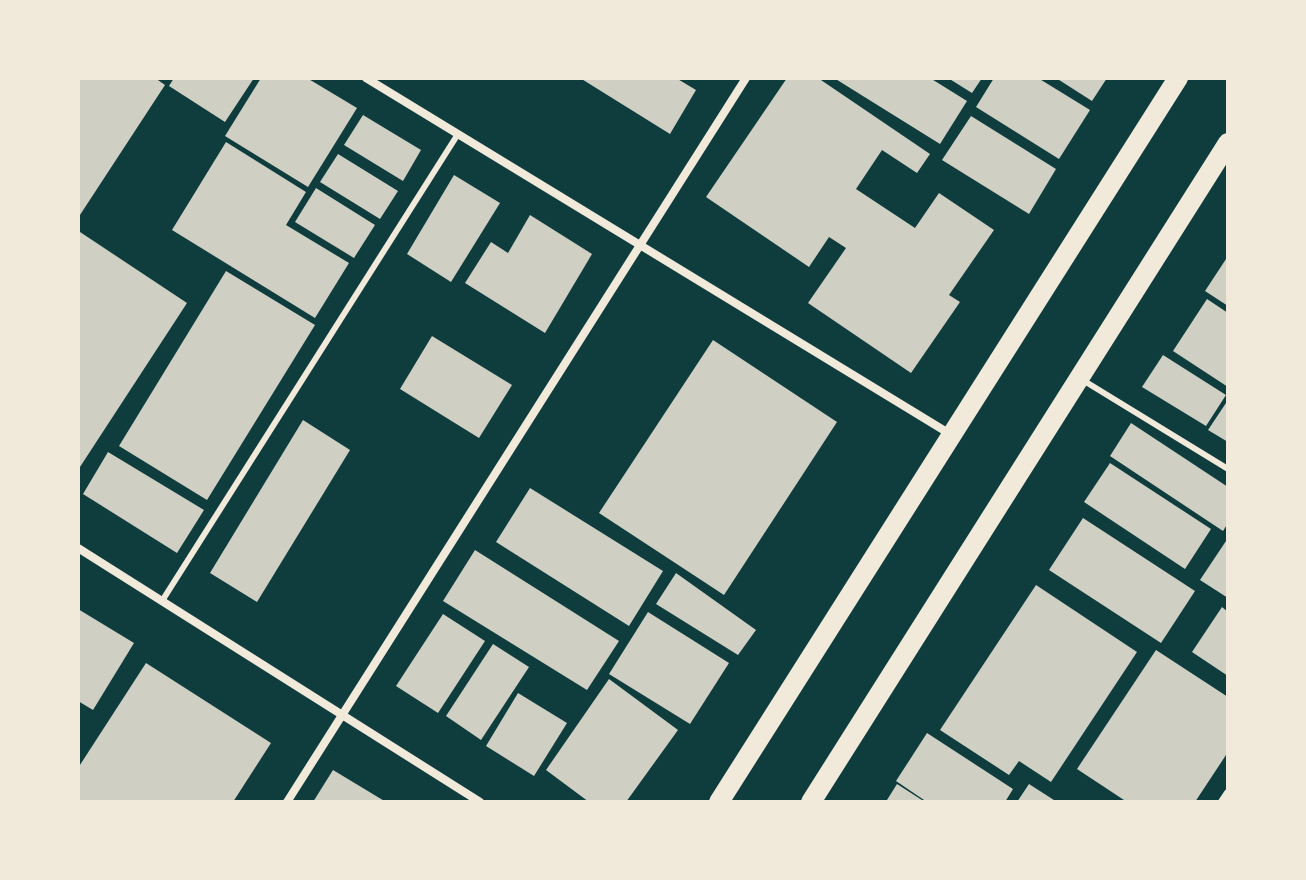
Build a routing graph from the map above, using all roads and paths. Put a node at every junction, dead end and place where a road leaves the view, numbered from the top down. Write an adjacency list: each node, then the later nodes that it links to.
1 (366, 78): 4 (street)
2 (746, 78): 6 (street)
3 (1178, 78): 8 (main road)
4 (458, 134): 6 (street); 11 (lane)
5 (1228, 143): 7 (main road)
6 (640, 245): 8 (street); 12 (street)
7 (1078, 377): 9 (lane); 17 (main road)
8 (950, 434): 16 (main road)
9 (1228, 469)
10 (78, 548): 11 (street)
11 (162, 601): 12 (street)
12 (343, 714): 14 (street); 15 (street)
13 (1228, 793): 18 (street)
14 (287, 802)
15 (480, 802)
16 (719, 802)
17 (811, 802)
18 (1222, 802)

